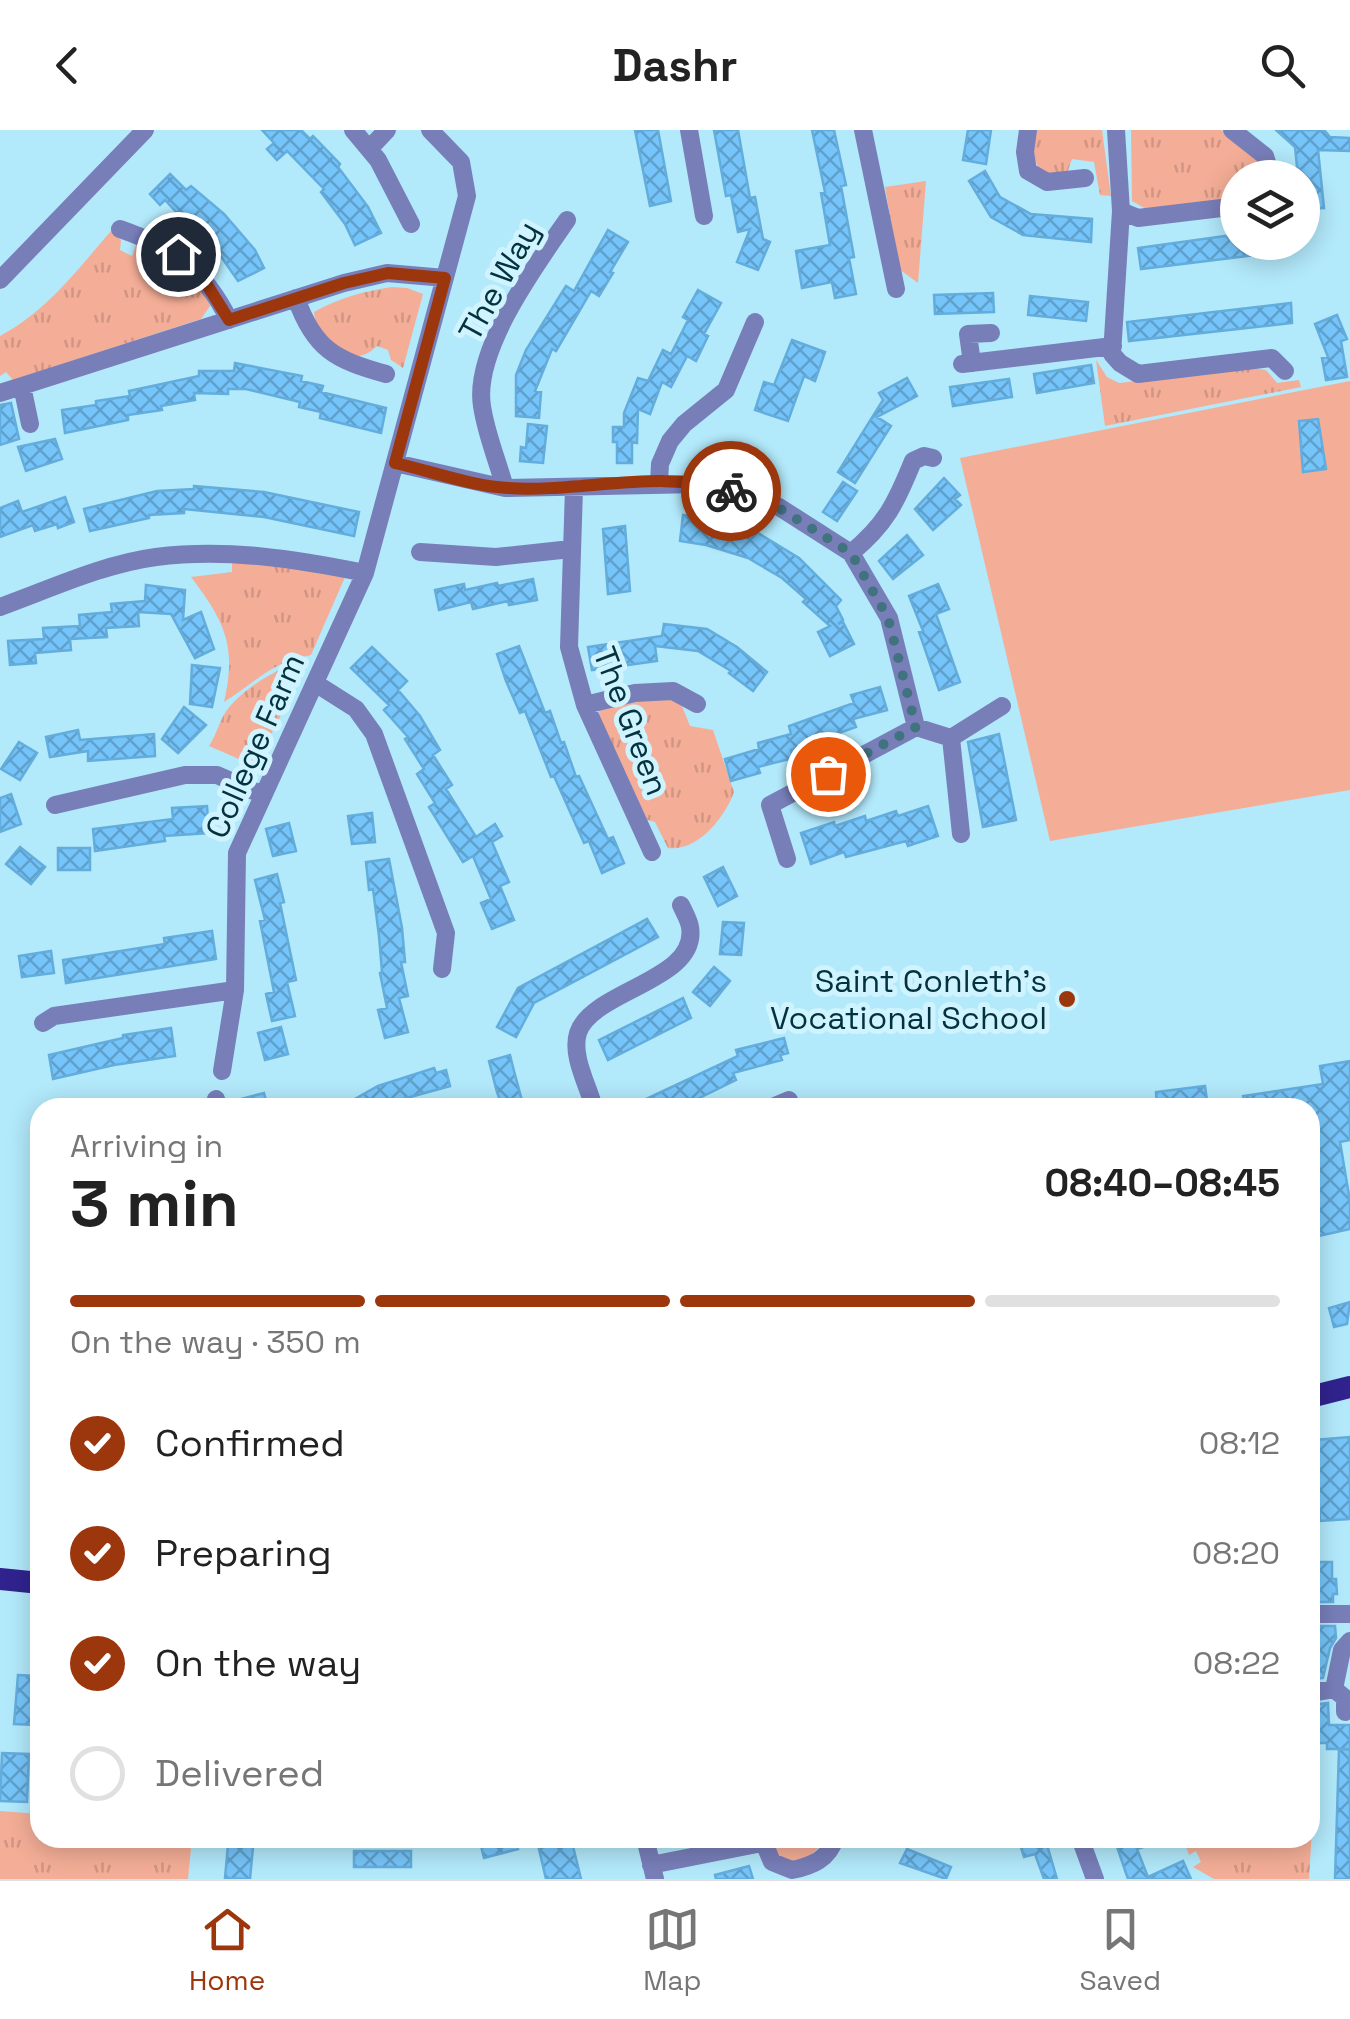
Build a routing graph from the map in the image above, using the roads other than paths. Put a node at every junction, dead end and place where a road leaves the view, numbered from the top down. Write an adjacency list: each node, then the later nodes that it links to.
1 (145, 130): 20 (street)
2 (354, 130): 10 (street)
3 (387, 130): 10 (street)
4 (430, 130): 19 (street, College Farm)
5 (689, 130): 15 (street)
6 (863, 130): 21 (street)
7 (1028, 130): 12 (street)
8 (1116, 130): 14 (street)
9 (1232, 130): 11 (street)
10 (368, 149): 17 (street)
11 (1266, 160)
12 (1085, 178)
13 (1220, 208): 14 (street)
14 (1121, 211): 26 (street)
15 (704, 216)
16 (567, 220): 35 (street, The Way)
17 (410, 224)
18 (120, 229): 23 (street)
19 (445, 278): 22 (street); 33 (street, College Farm)
20 (0, 280)
21 (896, 289)
22 (296, 298): 23 (street); 28 (street)
23 (229, 320): 29 (street)
24 (755, 322): 34 (street)
25 (992, 333): 26 (street)
26 (1113, 346): 27 (street)
27 (1285, 371)
28 (386, 374)
29 (22, 386): 30 (street); 31 (street)
30 (0, 393)
31 (30, 424)
32 (933, 458): 39 (street)
33 (395, 463): 35 (street); 40 (street, College Farm)
34 (659, 483): 36 (street); 39 (street)
35 (505, 488): 36 (street)
36 (574, 488): 37 (street, The Green)
37 (570, 549): 38 (street); 44 (street, The Green)
38 (420, 552)
39 (851, 553): 46 (street)
40 (365, 572): 41 (street); 42 (street, College Farm)
41 (0, 607)
42 (314, 683): 48 (street, College Farm); 54 (street)
43 (696, 704): 44 (street)
44 (585, 705): 51 (street, The Green)
45 (1002, 706): 47 (street)
46 (916, 727): 47 (street); 52 (street)
47 (951, 738): 50 (street)
48 (263, 795): 49 (street); 55 (street, College Farm)
49 (55, 805)
50 (961, 834)
51 (652, 852)
52 (787, 859)
53 (681, 905): 58 (street)
54 (442, 969)
55 (235, 990): 56 (street); 57 (street, College Farm)
56 (42, 1024)
57 (222, 1071)
58 (591, 1098)
59 (1350, 1387): 60 (main road)
60 (1320, 1394)
61 (0, 1579): 62 (main road)
62 (30, 1582)
63 (1320, 1614): 64 (street)
64 (1350, 1614)
65 (1350, 1641): 66 (street)
66 (1334, 1689): 67 (street); 68 (street)
67 (1320, 1691)
68 (1346, 1712)
69 (735, 1848): 73 (street)
70 (766, 1848): 71 (street)
71 (830, 1848)
72 (1084, 1848): 74 (street)
73 (653, 1872)
74 (1095, 1879)

